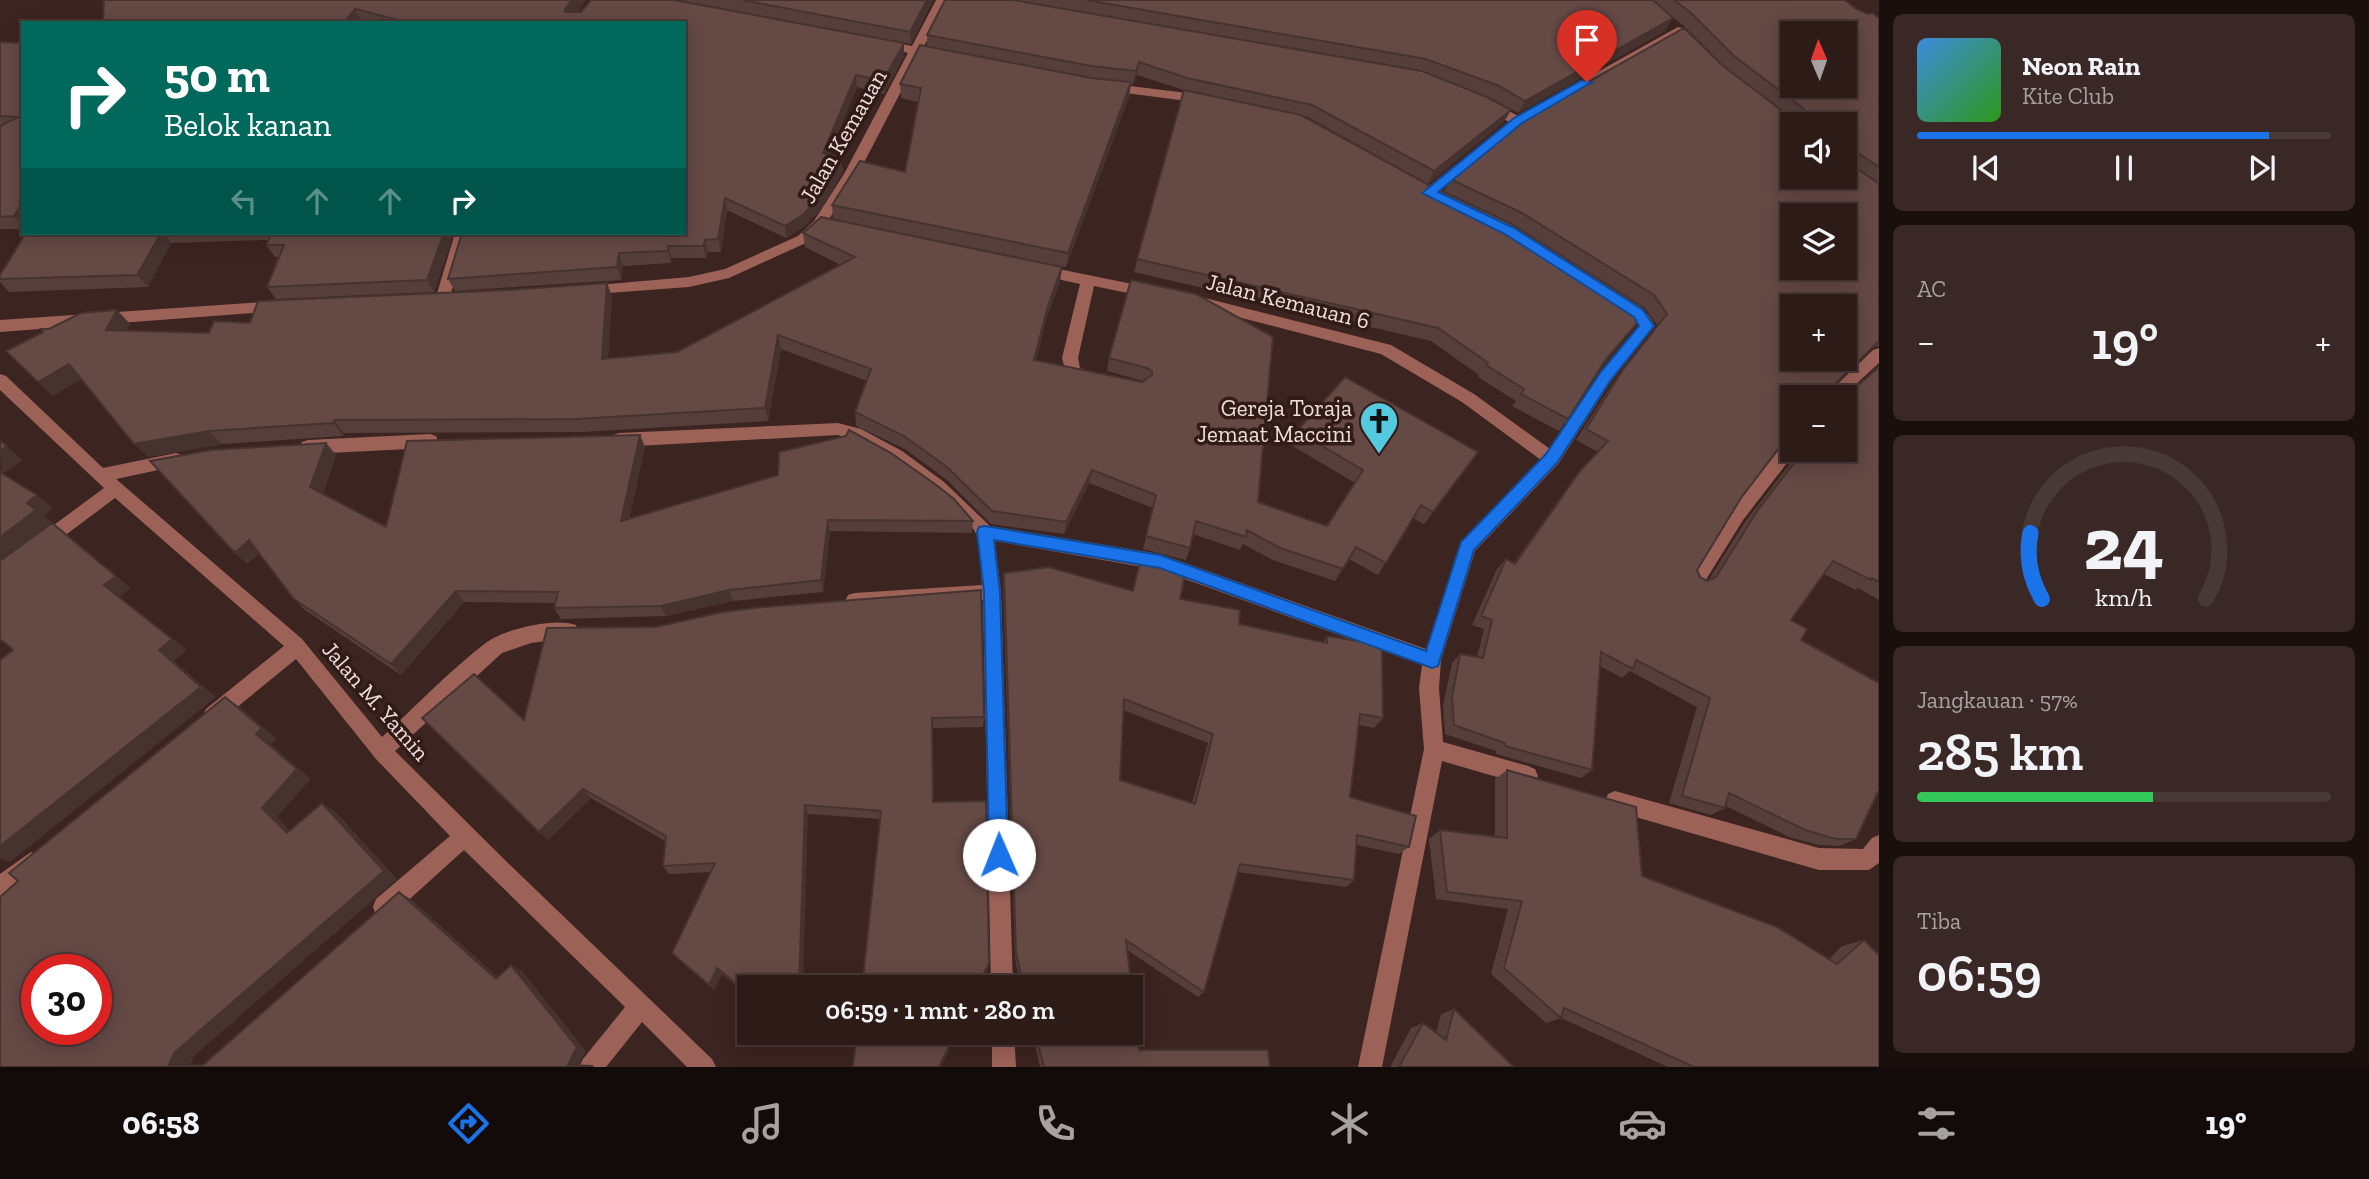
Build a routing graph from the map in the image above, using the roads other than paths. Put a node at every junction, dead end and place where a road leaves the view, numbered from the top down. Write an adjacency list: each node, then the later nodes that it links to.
1 (941, 0): 4 (street, Jalan Kemauan)
2 (1677, 31): 9 (street)
3 (868, 42): 4 (street)
4 (917, 50): 5 (street); 14 (street, Jalan Kemauan)
5 (957, 58)
6 (1089, 85): 8 (street)
7 (1476, 99): 9 (street)
8 (1216, 102)
9 (1518, 121): 10 (street)
10 (1452, 204)
11 (461, 235): 16 (street)
12 (1028, 267): 13 (street, Jalan Kemauan 6)
13 (1088, 281): 21 (street); 27 (street, Jalan Kemauan 6)
14 (575, 292)
15 (1609, 295): 27 (street)
16 (441, 300)
17 (292, 306): 18 (street)
18 (0, 326)
19 (1879, 354): 22 (street)
20 (0, 380): 29 (street, Jalan M. Yamin)
21 (1105, 382)
22 (1845, 385)
23 (599, 440): 31 (street)
24 (443, 441): 25 (street)
25 (291, 448)
26 (190, 457): 29 (street)
27 (1552, 459): 38 (street)
28 (1780, 459): 33 (street)
29 (100, 475): 30 (street, Jalan M. Yamin)
30 (114, 490): 32 (street); 37 (street, Jalan M. Yamin)
31 (985, 532): 34 (street); 38 (street)
32 (31, 552)
33 (1696, 581)
34 (992, 592): 35 (street); 49 (street)
35 (834, 603)
36 (584, 630): 41 (street)
37 (297, 647): 39 (street); 41 (street, Jalan M. Yamin)
38 (1432, 660): 40 (street)
39 (201, 724)
40 (1434, 749): 42 (street); 55 (street)
41 (382, 750): 44 (street, Jalan M. Yamin)
42 (1548, 782)
43 (1599, 797): 45 (street)
44 (466, 835): 48 (street); 50 (street, Jalan M. Yamin)
45 (1879, 845)
46 (42, 853): 47 (street)
47 (0, 888)
48 (365, 924)
49 (1002, 975)
50 (641, 1005): 52 (street); 53 (street, Jalan M. Yamin)
51 (1003, 1045): 54 (street)
52 (591, 1067)
53 (704, 1067)
54 (1004, 1067)
55 (1370, 1067)

